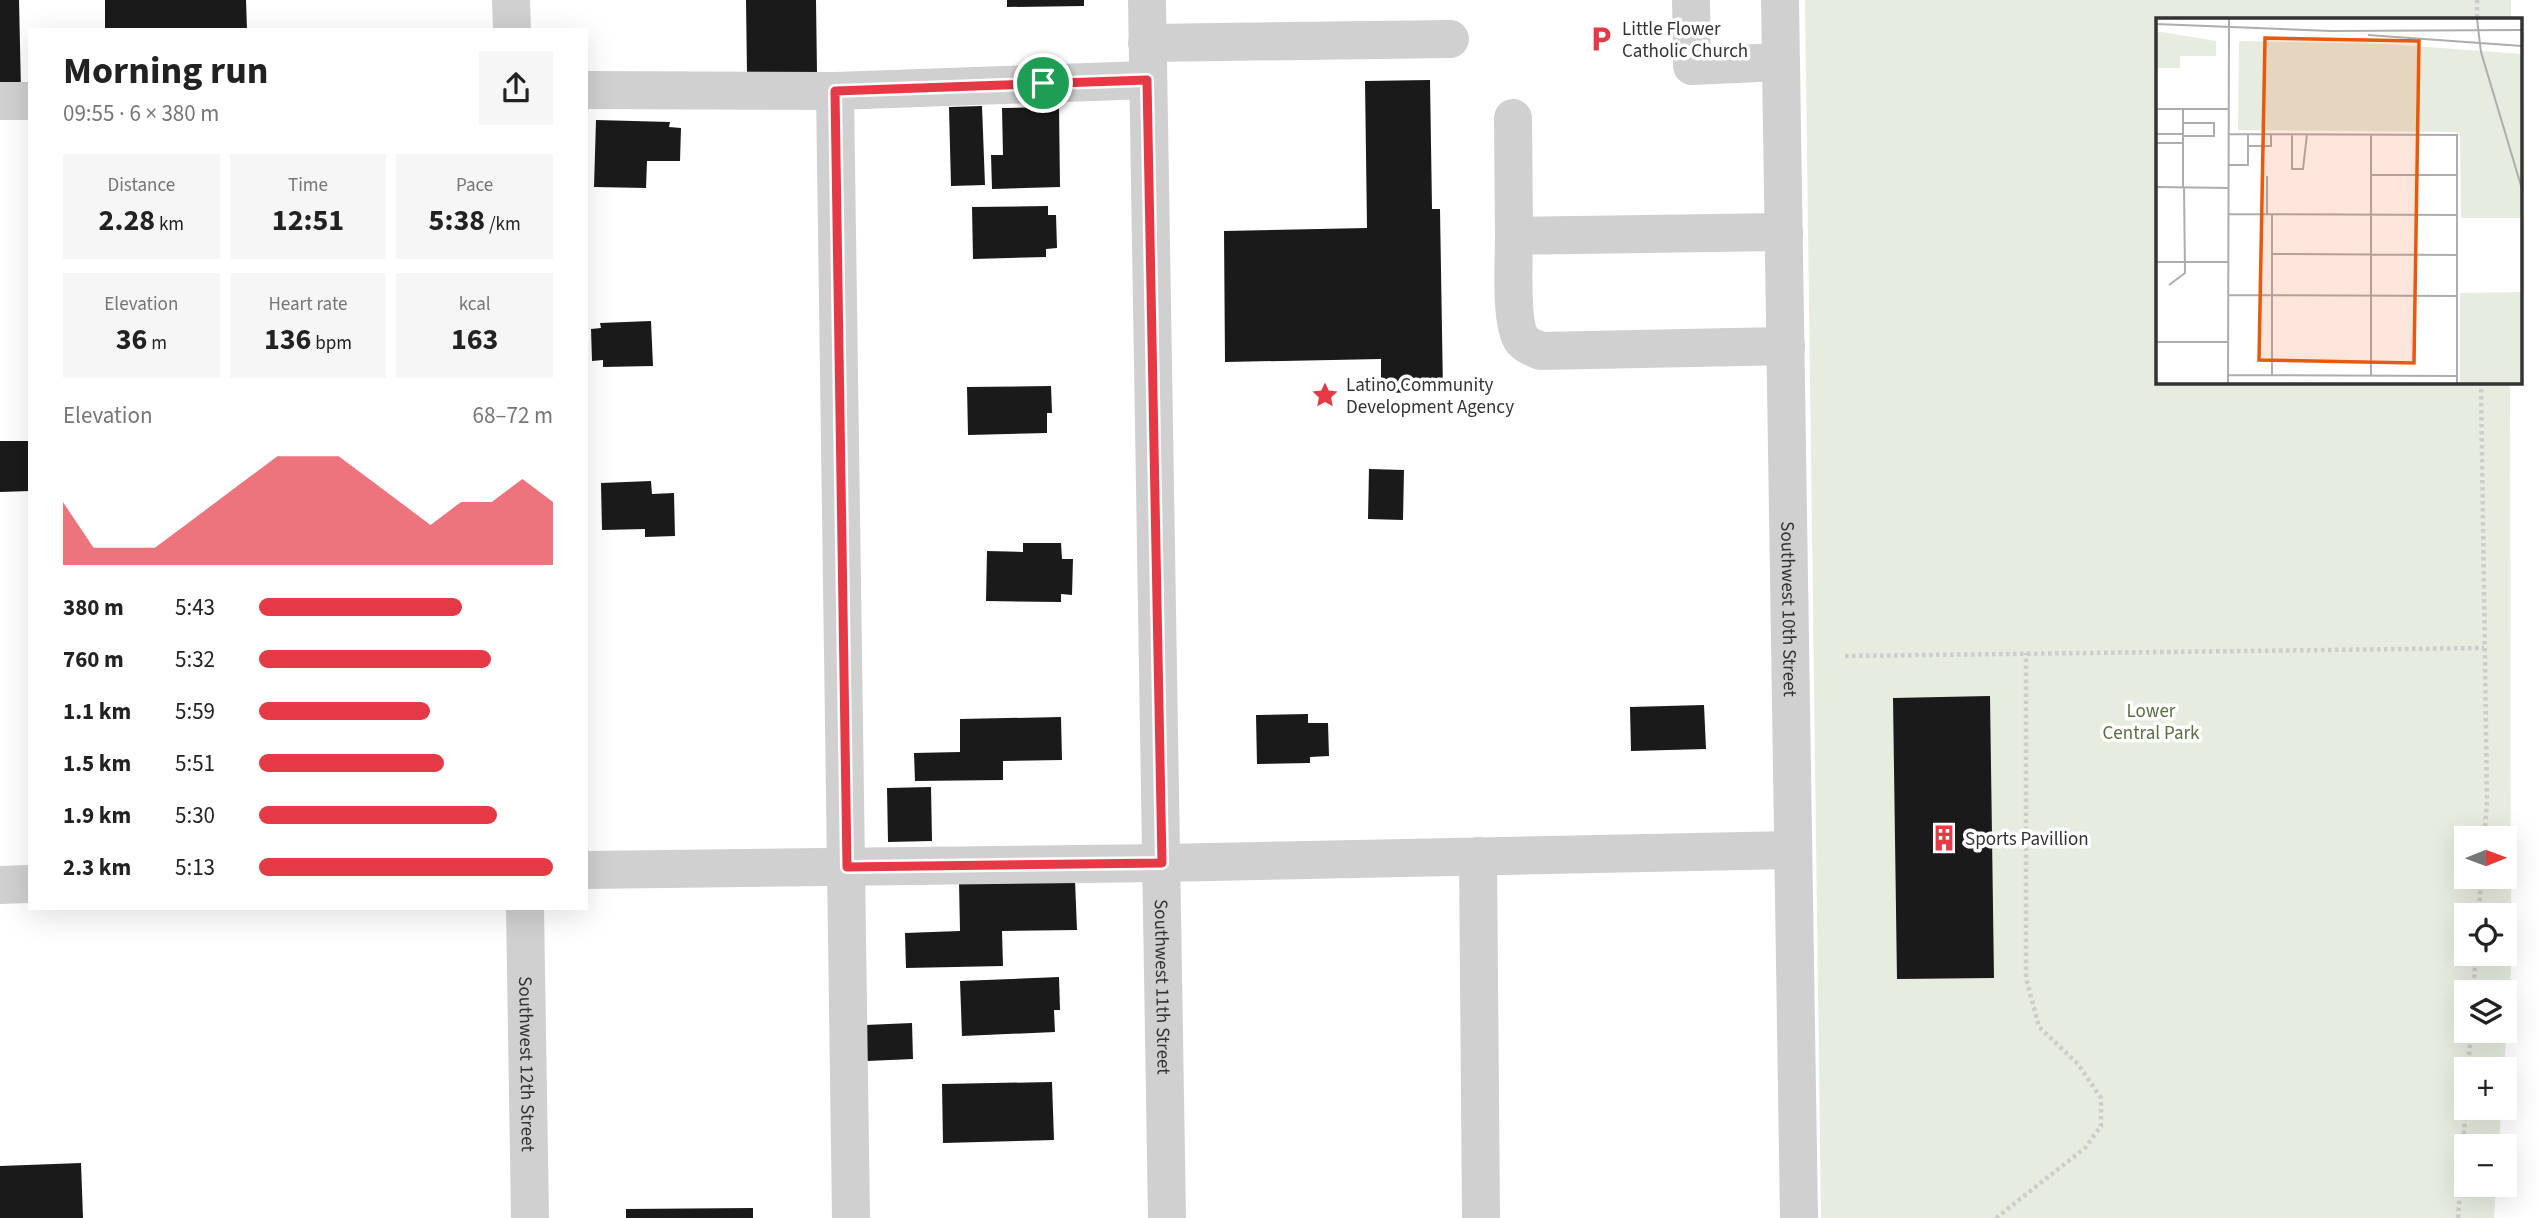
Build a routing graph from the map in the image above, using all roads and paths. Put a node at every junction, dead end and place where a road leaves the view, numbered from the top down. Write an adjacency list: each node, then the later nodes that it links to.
1 (511, 0): 7 (street)
2 (1147, 0): 9 (street, Southwest 11th Street)
3 (1691, 0): 10 (street)
4 (1780, 0): 10 (street, Southwest 10th Street)
5 (2477, 0): 6 (path)
6 (2477, 18)
7 (512, 28)
8 (1450, 39): 9 (street)
9 (1147, 61): 12 (street); 26 (street, Southwest 11th Street)
10 (1781, 62): 16 (street, Southwest 10th Street)
11 (588, 90): 12 (street)
12 (835, 91): 27 (street)
13 (0, 101): 14 (street)
14 (28, 101)
15 (1513, 118): 17 (street)
16 (1784, 232): 17 (street); 18 (street, Southwest 10th Street)
17 (1514, 236): 18 (street)
18 (1786, 346): 24 (street, Southwest 10th Street)
19 (2481, 383): 20 (path)
20 (2484, 648): 21 (path); 23 (path)
21 (2026, 653): 22 (path); 38 (path)
22 (1845, 656)
23 (2485, 826)
24 (1793, 850): 25 (street); 37 (street, Southwest 10th Street)
25 (1478, 856): 26 (street); 36 (street)
26 (1162, 863): 27 (street); 35 (street, Southwest 11th Street)
27 (847, 867): 28 (street); 34 (street)
28 (588, 870)
29 (28, 884): 30 (street)
30 (0, 885)
31 (525, 910): 33 (street, Southwest 12th Street)
32 (2465, 1120): 39 (path)
33 (530, 1218)
34 (851, 1218)
35 (1167, 1218)
36 (1481, 1218)
37 (1799, 1218)
38 (1996, 1218)
39 (2458, 1218)

